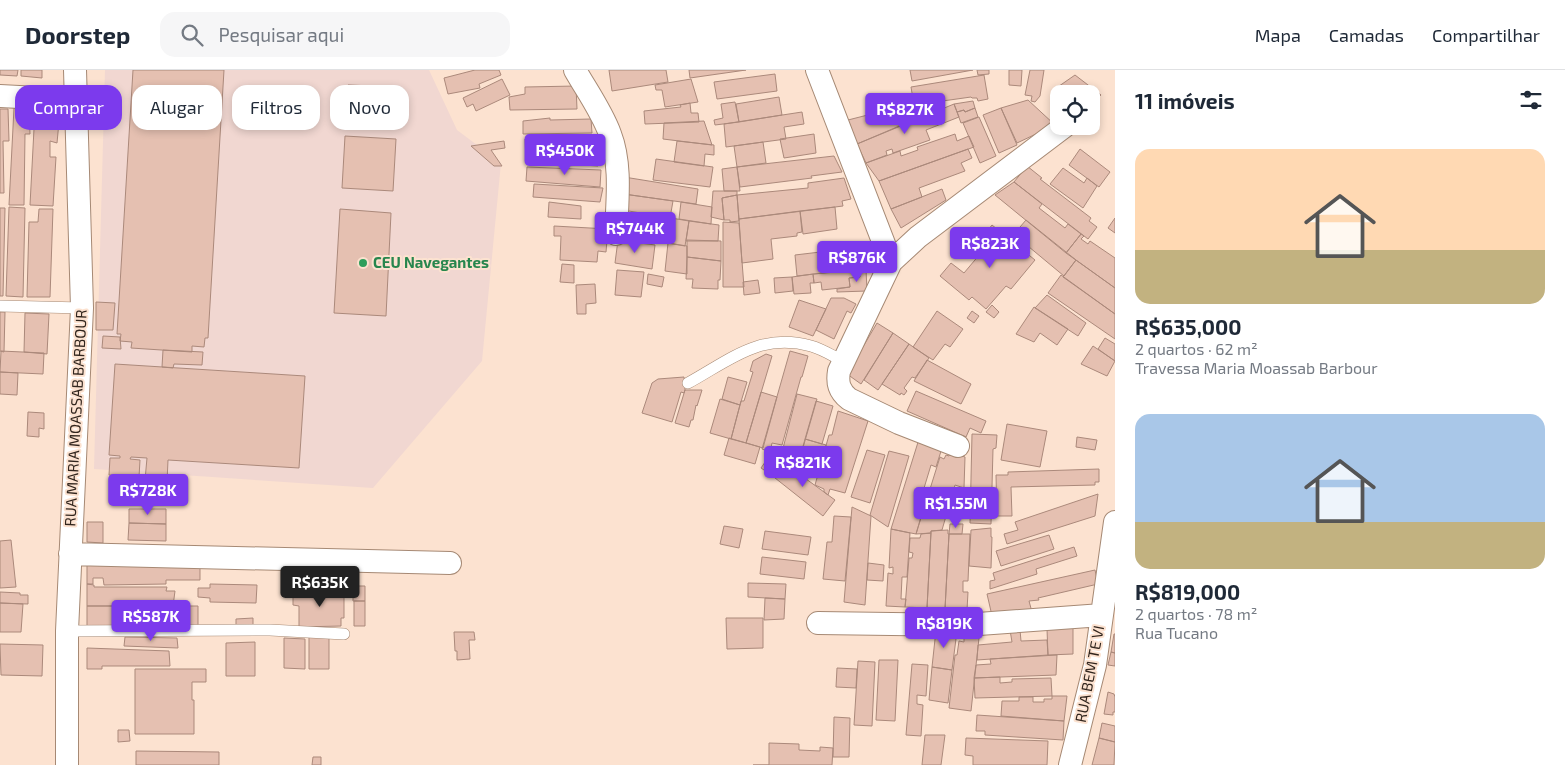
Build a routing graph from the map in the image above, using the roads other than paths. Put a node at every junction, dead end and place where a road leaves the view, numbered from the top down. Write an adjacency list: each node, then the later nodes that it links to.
1 (75, 70): 4 (street, RUA MARIA MOASSAB BARBOUR)
2 (575, 70): 9 (street)
3 (817, 70): 10 (street)
4 (76, 85)
5 (0, 96): 6 (street)
6 (15, 97)
7 (77, 130): 12 (street, RUA MARIA MOASSAB BARBOUR)
8 (1053, 135): 10 (street)
9 (616, 234)
10 (890, 262): 13 (street)
11 (0, 306): 12 (lane)
12 (82, 308): 17 (street, RUA MARIA MOASSAB BARBOUR)
13 (843, 361): 14 (lane); 15 (street)
14 (688, 384)
15 (958, 446)
16 (1115, 522): 19 (street, RUA BEM TE VI)
17 (70, 554): 18 (street); 21 (street, RUA MARIA MOASSAB BARBOUR)
18 (450, 563)
19 (1102, 614): 20 (street); 24 (street, RUA BEM TE VI)
20 (818, 623)
21 (67, 631): 22 (lane); 23 (street, RUA MARIA MOASSAB BARBOUR)
22 (344, 634)
23 (67, 765)
24 (1070, 765)

